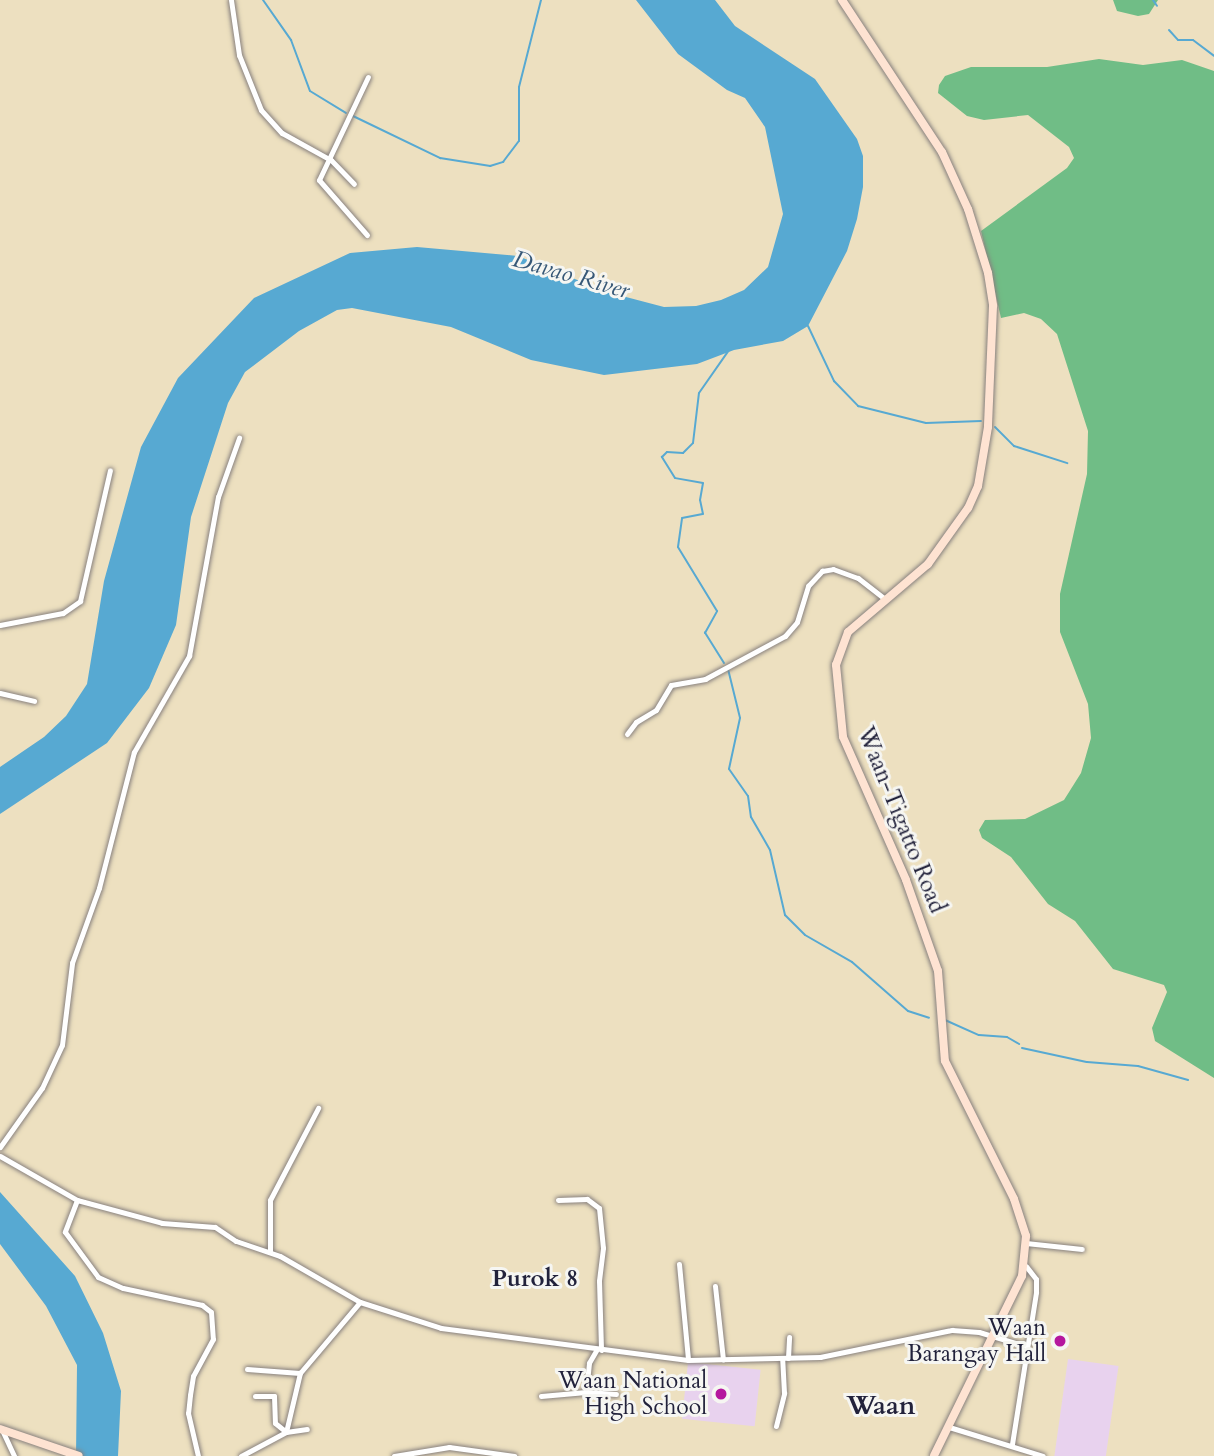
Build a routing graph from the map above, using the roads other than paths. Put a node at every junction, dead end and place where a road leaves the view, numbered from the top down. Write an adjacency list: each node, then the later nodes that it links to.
1 (231, 0): 4 (street)
2 (842, 0): 9 (street, Waan-Tigatto Road)
3 (368, 77): 4 (street)
4 (331, 160): 5 (street); 6 (street)
5 (354, 184)
6 (366, 235)
7 (239, 438): 15 (street)
8 (110, 470): 10 (street)
9 (884, 598): 13 (street); 19 (street, Waan-Tigatto Road)
10 (0, 625)
11 (0, 693): 12 (street)
12 (34, 701)
13 (627, 734)
14 (318, 1108): 21 (street)
15 (0, 1147)
16 (0, 1156): 17 (street)
17 (78, 1200): 21 (street); 47 (street)
18 (558, 1200): 29 (street)
19 (1026, 1243): 20 (street); 23 (street, Waan-Tigatto Road)
20 (1082, 1249)
21 (270, 1252): 25 (street)
22 (680, 1264): 31 (street)
23 (1026, 1266): 27 (street, Waan-Tigatto Road); 28 (street)
24 (715, 1286): 32 (street)
25 (360, 1302): 29 (street); 34 (street)
26 (789, 1337): 30 (street)
27 (994, 1337): 28 (street); 30 (street); 40 (street, Waan-Tigatto Road)
28 (1025, 1346): 44 (street)
29 (599, 1349): 31 (street); 35 (street)
30 (785, 1358): 32 (street); 39 (street)
31 (688, 1360): 32 (street)
32 (723, 1360)
33 (247, 1369): 34 (street)
34 (300, 1373): 43 (street)
35 (586, 1392): 36 (street); 38 (street)
36 (616, 1394)
37 (255, 1396): 43 (street)
38 (541, 1396)
39 (776, 1426)
40 (949, 1427): 44 (street); 51 (street, Waan-Tigatto Road)
41 (307, 1429): 43 (street)
42 (1, 1430): 45 (street); 46 (street)
43 (286, 1432): 48 (street)
44 (1012, 1444): 52 (street)
45 (14, 1456)
46 (79, 1456)
47 (198, 1456)
48 (241, 1456)
49 (394, 1456): 50 (street)
50 (514, 1456)
51 (934, 1456)
52 (1043, 1456)

